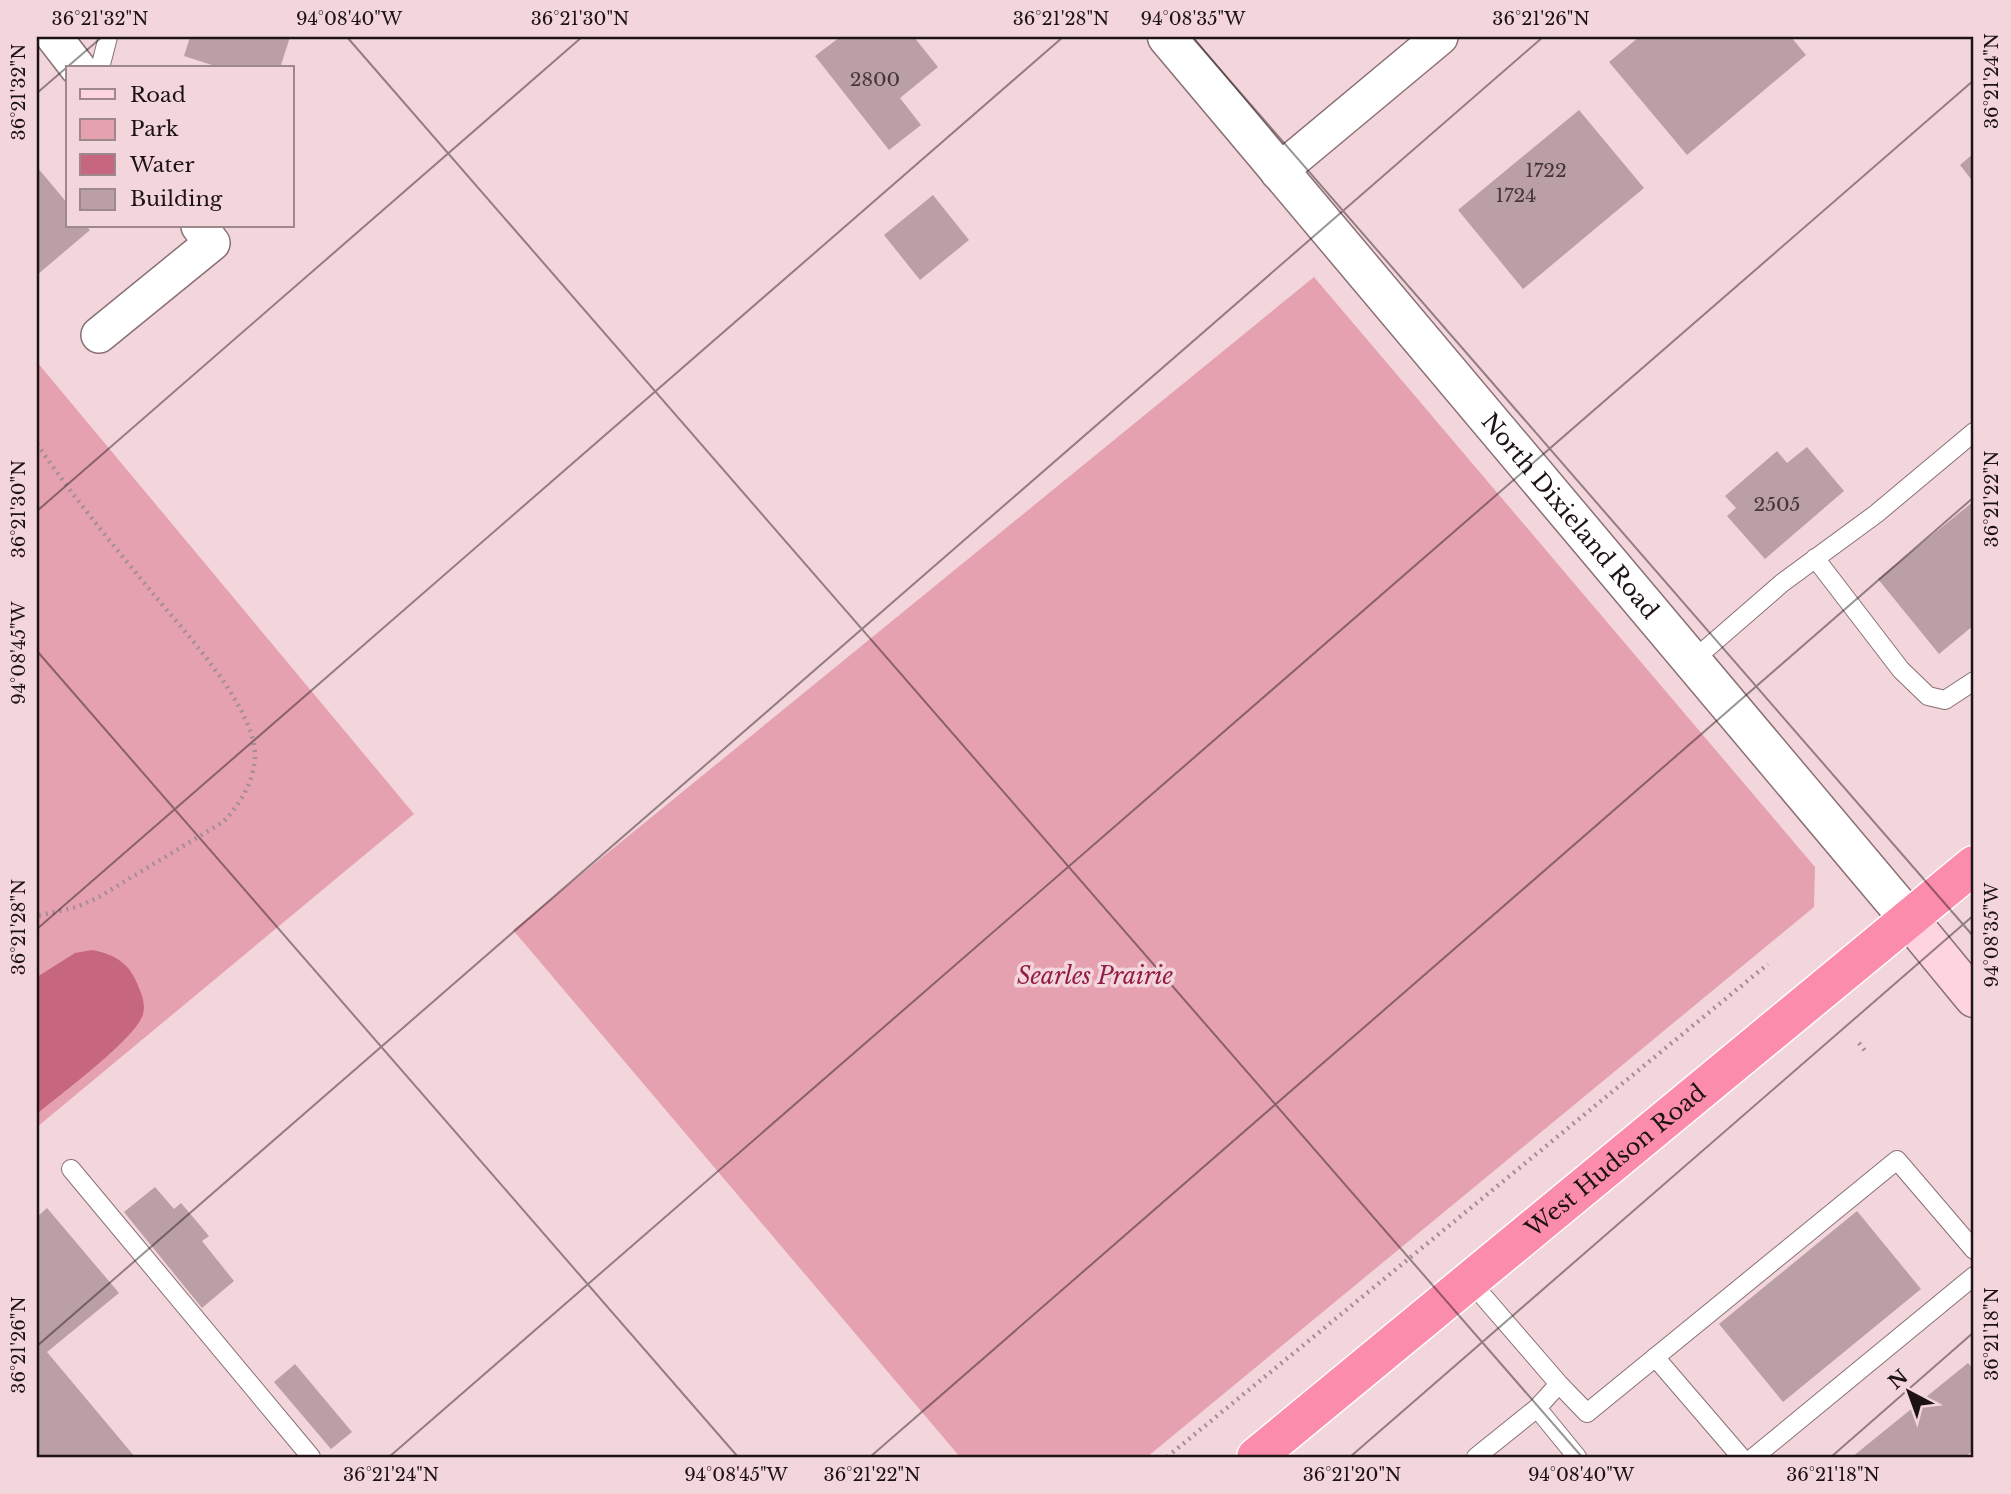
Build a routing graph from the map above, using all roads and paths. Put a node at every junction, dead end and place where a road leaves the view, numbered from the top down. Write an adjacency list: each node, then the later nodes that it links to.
1 (54, 37): 5 (street)
2 (108, 37): 6 (lane)
3 (1167, 37): 7 (street, North Dixieland Road)
4 (1440, 37): 7 (street)
5 (76, 66)
6 (101, 66)
7 (1278, 172): 13 (street, North Dixieland Road)
8 (201, 228): 9 (street)
9 (99, 335)
10 (1974, 432): 12 (lane)
11 (37, 444): 16 (path)
12 (1815, 558): 13 (lane); 14 (lane)
13 (1690, 662): 17 (street, North Dixieland Road)
14 (1974, 681)
15 (1974, 865): 17 (highway, West Hudson Road)
16 (37, 916)
17 (1909, 919): 19 (main road, North Dixieland Road); 25 (highway, West Hudson Road)
18 (1768, 964): 30 (path)
19 (1974, 998)
20 (1859, 1043): 21 (path)
21 (1867, 1052)
22 (71, 1169): 29 (lane)
23 (1974, 1250): 26 (lane)
24 (1974, 1276): 35 (lane)
25 (1470, 1281): 27 (lane); 31 (highway, West Hudson Road)
26 (1655, 1357): 27 (lane); 34 (lane)
27 (1559, 1384): 28 (lane)
28 (1537, 1408): 32 (lane); 33 (lane)
29 (311, 1457)
30 (1167, 1457)
31 (1256, 1457)
32 (1476, 1457)
33 (1577, 1457)
34 (1741, 1457)
35 (1754, 1457)

